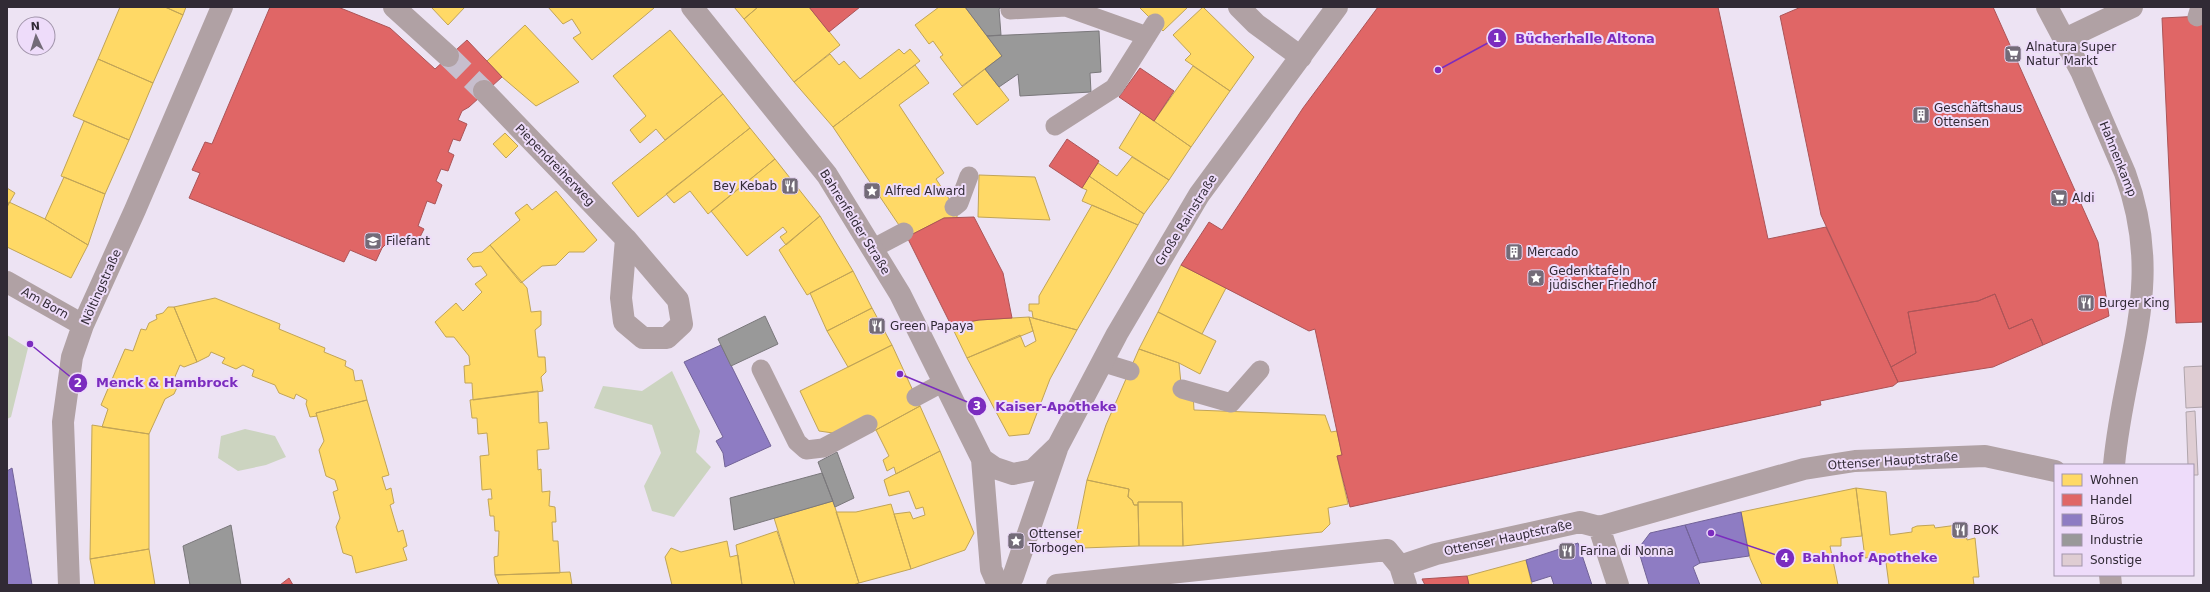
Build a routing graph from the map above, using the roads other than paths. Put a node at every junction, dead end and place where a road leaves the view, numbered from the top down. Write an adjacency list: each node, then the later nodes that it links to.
1 (222, 7): 20 (street, Nöltingstraße)
2 (394, 7): 10 (street)
3 (692, 7): 18 (street, Bahrenfelder Straße)
4 (1239, 7): 11 (street)
5 (1337, 7): 11 (street, Große Rainstraße)
6 (2047, 7): 9 (street, Hahnenkamp)
7 (2132, 7): 9 (street)
8 (1010, 10): 13 (lane)
9 (2063, 40): 31 (street, Hahnenkamp)
10 (448, 56)
11 (1301, 57): 21 (street, Große Rainstraße)
12 (484, 91): 17 (street, Piependreiherweg)
13 (1055, 126)
14 (969, 176): 15 (lane)
15 (954, 207)
16 (904, 232): 18 (lane)
17 (626, 239)
18 (872, 249): 25 (street, Bahrenfelder Straße)
19 (7, 282): 20 (street, Am Born)
20 (83, 324): 35 (street, Nöltingstraße)
21 (1104, 362): 24 (lane); 29 (street, Große Rainstraße)
22 (761, 369): 28 (lane)
23 (1260, 370): 26 (lane)
24 (1130, 371)
25 (944, 382): 27 (lane); 30 (street, Bahrenfelder Straße)
26 (1182, 389)
27 (916, 398)
28 (868, 424)
29 (1058, 446): 30 (street, Große Rainstraße); 37 (street, Große Rainstraße)
30 (982, 459): 36 (street, Bahrenfelder Straße)
31 (2114, 464)
32 (2054, 471): 33 (street, Ottenser Hauptstraße)
33 (1599, 527): 34 (street, Ottenser Hauptstraße); 39 (street)
34 (1403, 576): 38 (street, Ottenser Hauptstraße)
35 (69, 585)
36 (998, 585)
37 (1006, 585)
38 (1057, 585)
39 (1618, 585)

